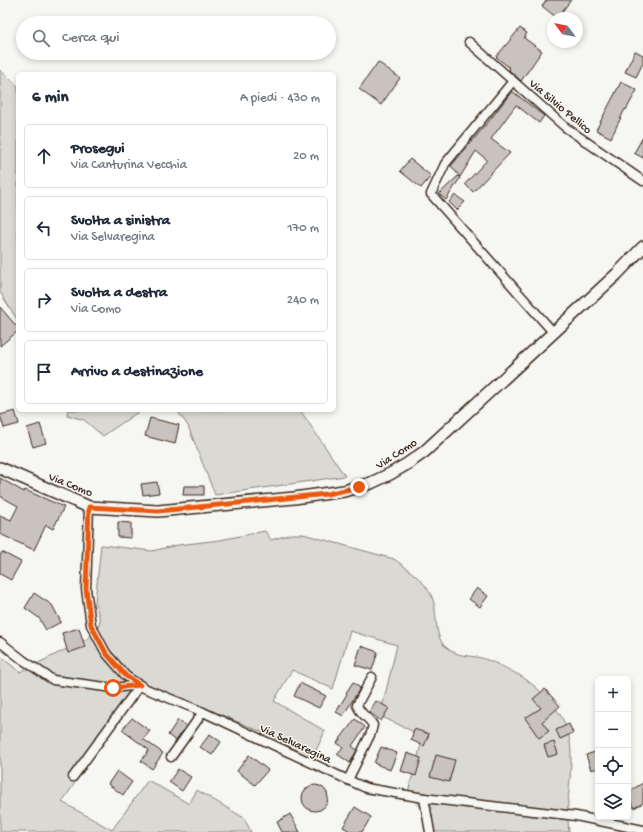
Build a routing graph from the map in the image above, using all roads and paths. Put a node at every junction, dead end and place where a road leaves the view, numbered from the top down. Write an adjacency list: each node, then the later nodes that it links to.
1 (469, 42): 2 (street, Via Silvio Pellico)
2 (513, 81): 3 (street, Via Silvio Pellico); 5 (street)
3 (643, 181)
4 (643, 247): 5 (main road, Via Como)
5 (553, 332): 7 (main road, Via Como)
6 (0, 468): 7 (main road, Via Como)
7 (89, 507): 10 (street, Via Selvaregina)
8 (0, 642): 10 (street)
9 (372, 677): 14 (street)
10 (140, 685): 11 (street, Via Selvaregina); 13 (street)
11 (203, 712): 12 (street); 14 (street, Via Selvaregina)
12 (171, 757)
13 (73, 776)
14 (348, 780): 15 (street, Via Selvaregina)
15 (424, 798): 16 (street, Via Selvaregina); 17 (street)
16 (643, 830)
17 (430, 832)

